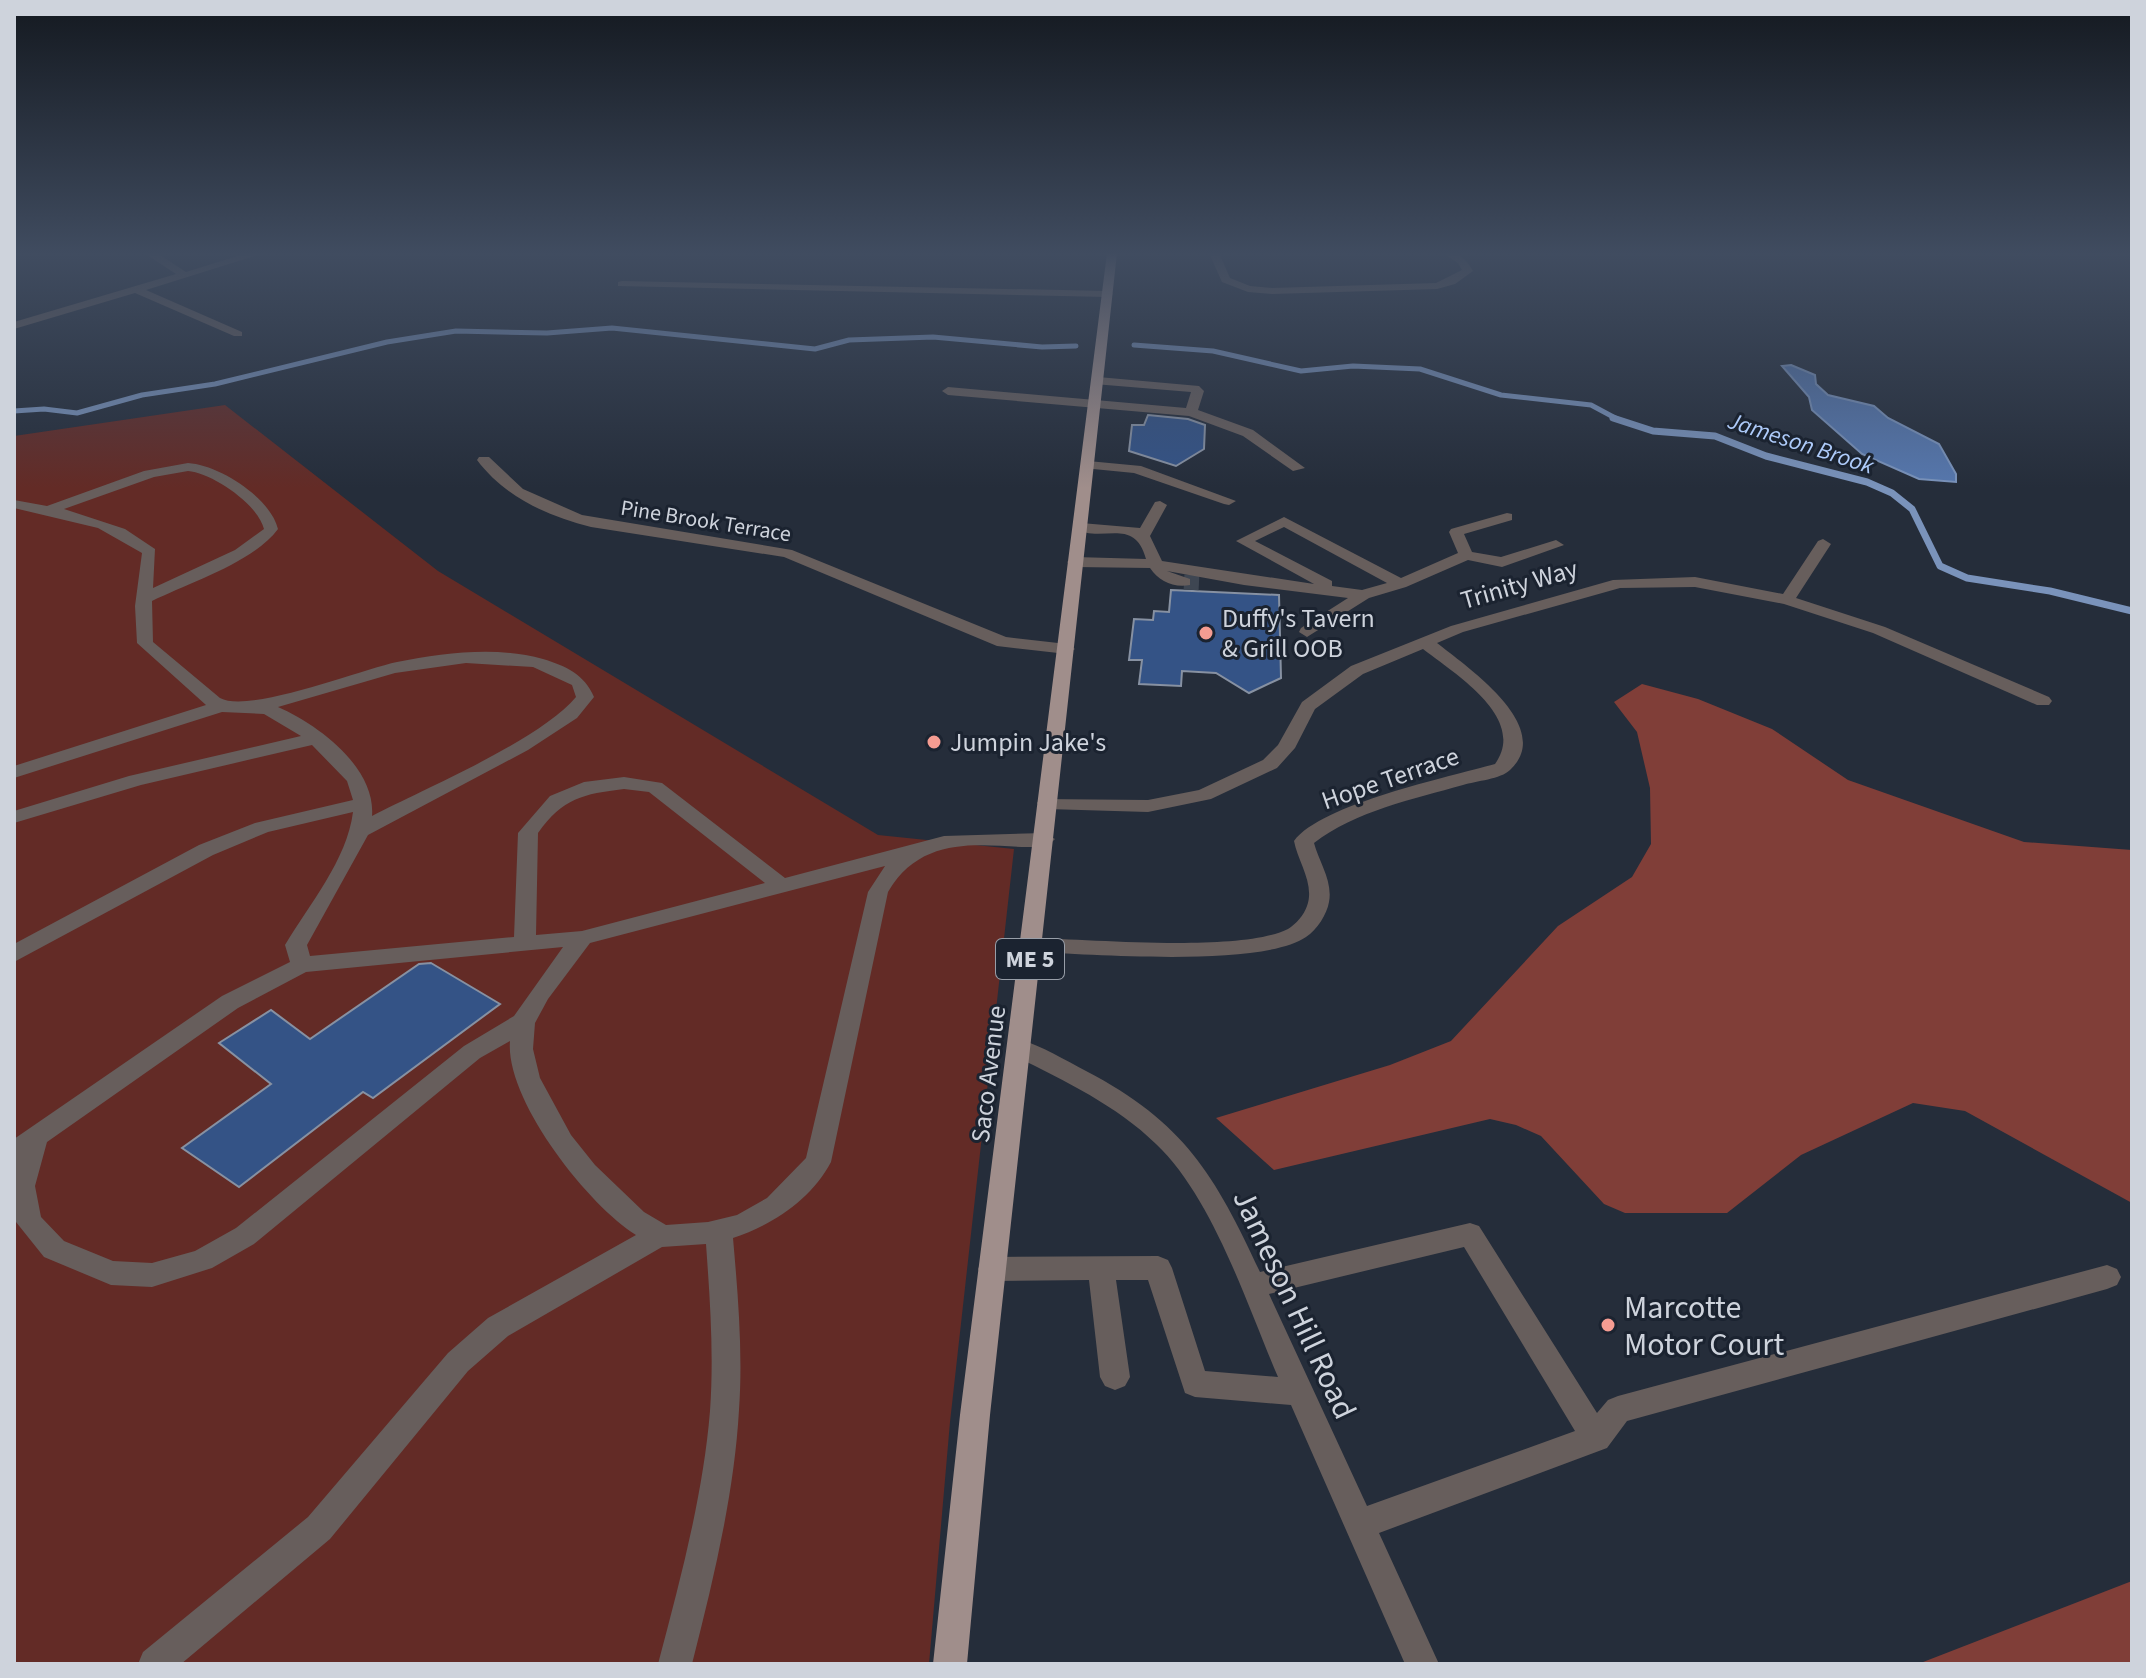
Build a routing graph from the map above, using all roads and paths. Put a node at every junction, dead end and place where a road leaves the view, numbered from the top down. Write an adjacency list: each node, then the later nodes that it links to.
1 (232, 331): 3 (street)
2 (1104, 331): 5 (main road, Saco Avenue / ME 5)
3 (238, 334)
4 (948, 391): 5 (street)
5 (1097, 392): 6 (street); 6 (street); 8 (main road, Saco Avenue / ME 5)
6 (1191, 412): 9 (street)
7 (484, 460): 32 (street, Pine Brook Terrace)
8 (1088, 465): 10 (street); 15 (main road, Saco Avenue / ME 5)
9 (1298, 468)
10 (1229, 501)
11 (1160, 505): 16 (street)
12 (19, 507): 13 (street)
13 (49, 510): 28 (street); 28 (street)
14 (1507, 517): 19 (street)
15 (1081, 527): 16 (street); 20 (main road, Saco Avenue / ME 5)
16 (1138, 532): 21 (street)
17 (1823, 544): 29 (street)
18 (1556, 545): 19 (street)
19 (1466, 555): 25 (street)
20 (1075, 562): 21 (street); 32 (main road, Saco Avenue / ME 5)
21 (1156, 564): 22 (street); 23 (street)
22 (1244, 580): 24 (street); 26 (street)
23 (1184, 582)
24 (1204, 583)
25 (1400, 584): 26 (street); 27 (street)
26 (1338, 590): 27 (street)
27 (1363, 595): 30 (street)
28 (145, 598): 34 (street)
29 (1787, 600): 31 (street, Trinity Way); 33 (street, Trinity Way)
30 (1307, 632)
31 (1425, 642): 38 (street, Trinity Way); 47 (street, Hope Terrace)
32 (1067, 649): 38 (main road, Saco Avenue / ME 5)
33 (2043, 701)
34 (221, 706): 35 (street); 37 (street)
35 (260, 707): 36 (street); 41 (street)
36 (314, 739): 39 (street); 40 (street)
37 (14, 772)
38 (1047, 803): 42 (main road, Saco Avenue / ME 5)
39 (364, 804): 41 (street); 48 (street)
40 (14, 817)
41 (360, 831): 49 (street)
42 (1045, 839): 43 (street); 47 (main road, Saco Avenue / ME 5)
43 (916, 851): 44 (street); 54 (street)
44 (782, 886): 45 (street); 46 (street)
45 (582, 938): 46 (street); 50 (street)
46 (525, 943): 49 (street)
47 (1032, 945): 51 (main road, Saco Avenue / ME 5)
48 (14, 954)
49 (302, 965): 52 (street)
50 (523, 1022): 52 (street); 55 (street)
51 (1019, 1048): 57 (main road, Saco Avenue / ME 5); 59 (street, Jameson Hill Road)
52 (36, 1137): 53 (street)
53 (14, 1152)
54 (719, 1233): 55 (street); 65 (street)
55 (658, 1236): 64 (street)
56 (1101, 1268): 57 (street); 60 (street); 61 (street)
57 (992, 1269): 66 (main road, Saco Avenue / ME 5)
58 (2107, 1277): 62 (street)
59 (1252, 1286): 61 (street, Jameson Hill Road); 62 (street)
60 (1115, 1377)
61 (1299, 1392): 63 (street, Jameson Hill Road)
62 (1596, 1438): 63 (street)
63 (1359, 1525): 67 (street, Jameson Hill Road)
64 (155, 1664)
65 (675, 1664)
66 (950, 1664)
67 (1422, 1664)

